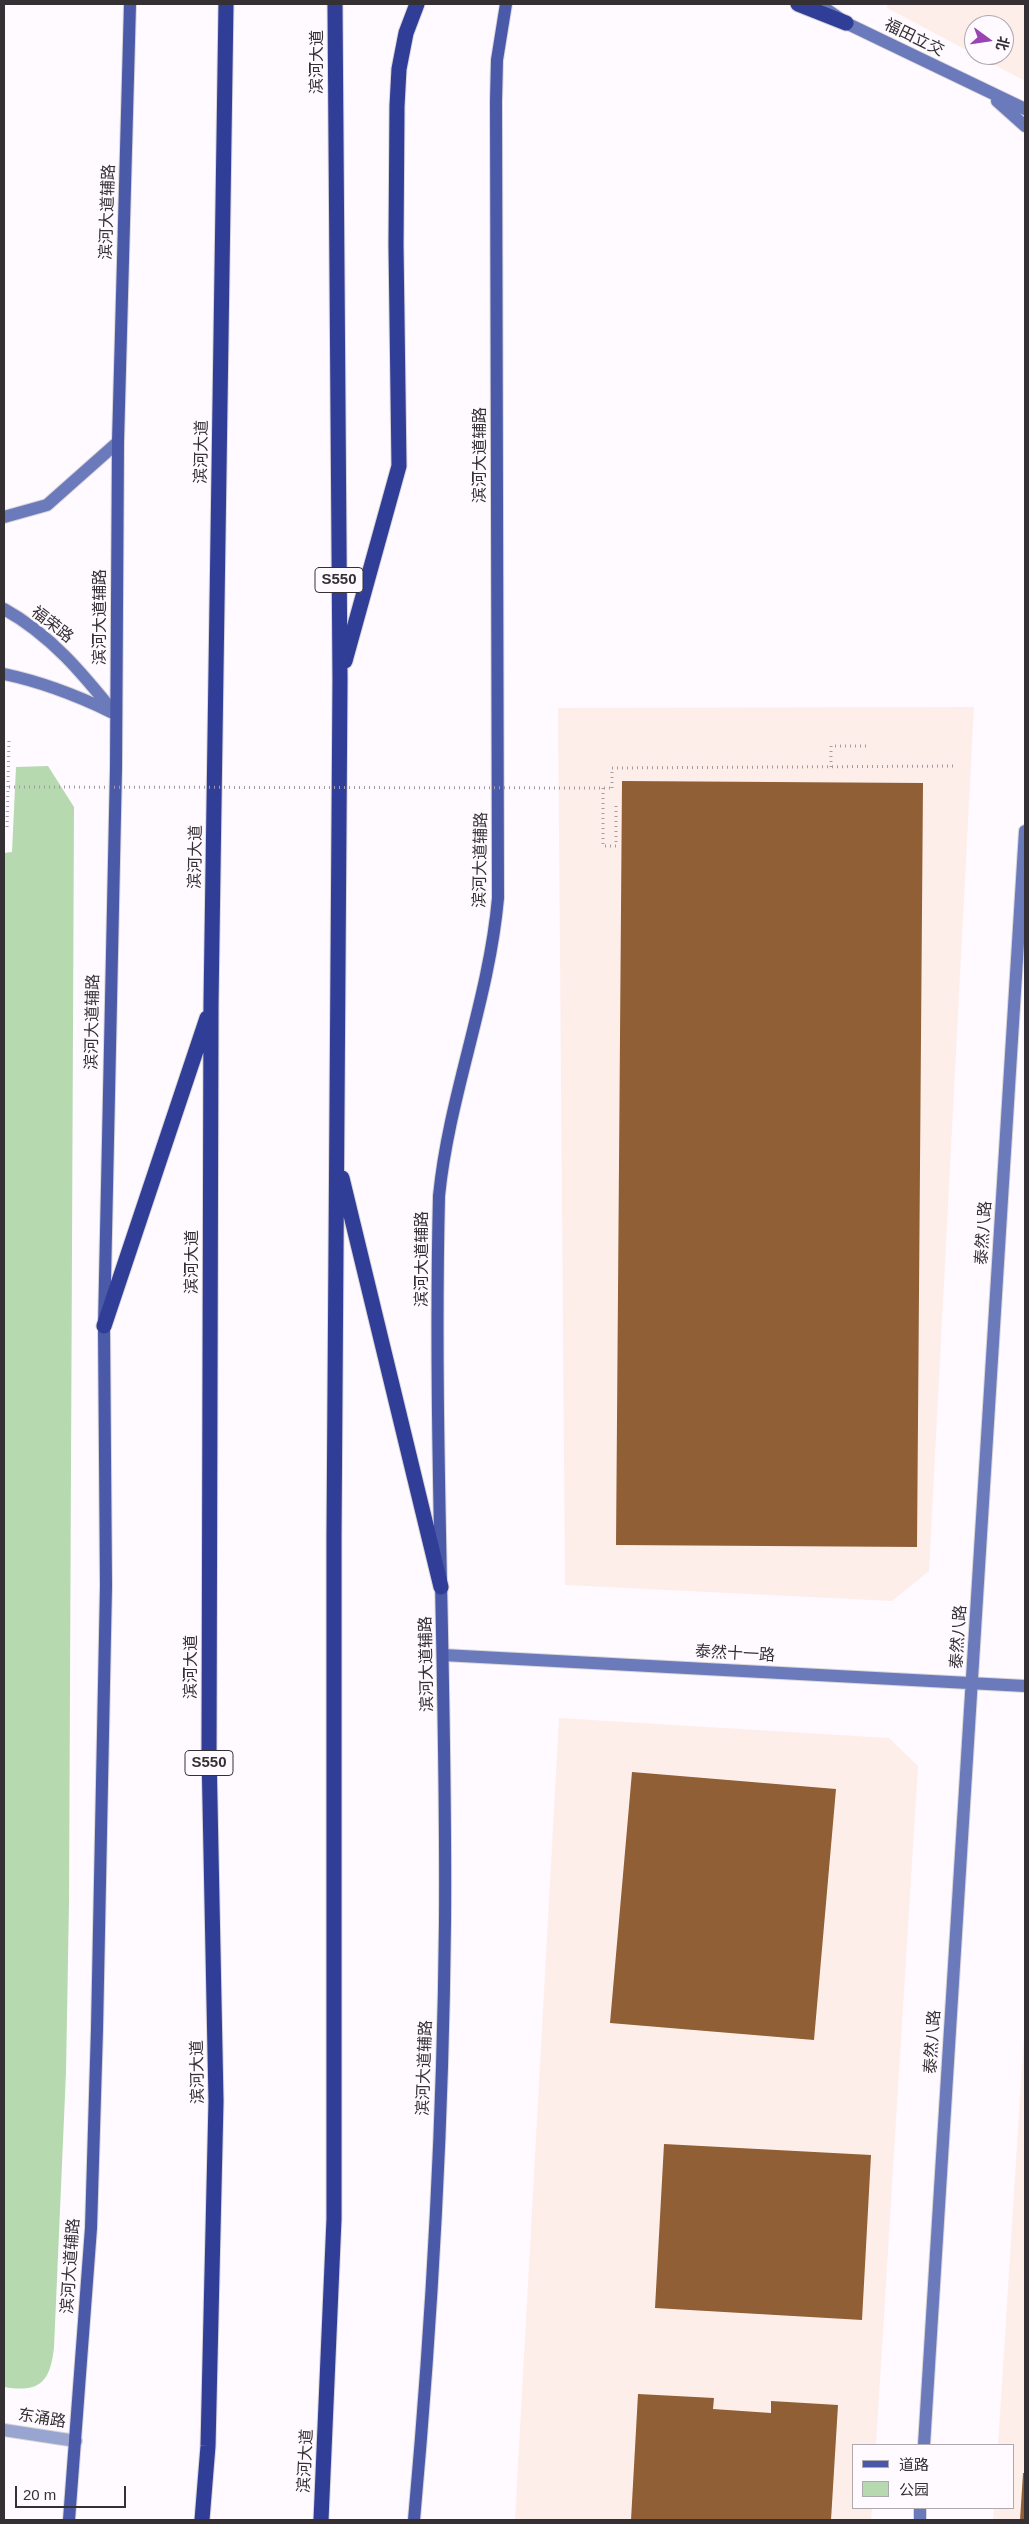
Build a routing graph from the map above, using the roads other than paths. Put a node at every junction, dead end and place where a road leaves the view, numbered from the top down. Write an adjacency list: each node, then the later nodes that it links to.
1 (130, 4): 12 (main road, 滨河大道辅路)
2 (226, 4): 19 (highway, 滨河大道 / S550)
3 (335, 4): 16 (highway, 滨河大道 / S550)
4 (417, 4): 16 (highway)
5 (506, 4): 22 (main road, 滨河大道辅路)
6 (798, 4): 8 (highway)
7 (819, 4): 8 (street, 福田立交)
8 (846, 23): 9 (street, 福田立交)
9 (986, 91): 10 (street, 福田立交); 11 (street)
10 (1025, 109)
11 (1025, 126)
12 (118, 442): 13 (street); 17 (main road, 滨河大道辅路)
13 (4, 517)
14 (4, 610): 17 (street, 福荣路)
15 (4, 674): 17 (street)
16 (340, 679): 20 (highway, 滨河大道 / S550)
17 (116, 715): 21 (main road, 滨河大道辅路)
18 (1025, 832): 24 (street, 泰然八路)
19 (211, 1004): 21 (highway); 30 (highway, 滨河大道 / S550)
20 (337, 1156): 22 (highway); 31 (highway, 滨河大道 / S550)
21 (104, 1326): 27 (main road, 滨河大道辅路)
22 (441, 1587): 23 (main road, 滨河大道辅路)
23 (443, 1655): 24 (street, 泰然十一路); 32 (main road, 滨河大道辅路)
24 (972, 1682): 25 (street, 泰然十一路); 28 (street, 泰然八路)
25 (1025, 1686)
26 (4, 2430): 27 (street, 东涌路)
27 (76, 2441): 29 (main road, 滨河大道辅路)
28 (924, 2444)
29 (68, 2520)
30 (202, 2520)
31 (321, 2520)
32 (414, 2520)

